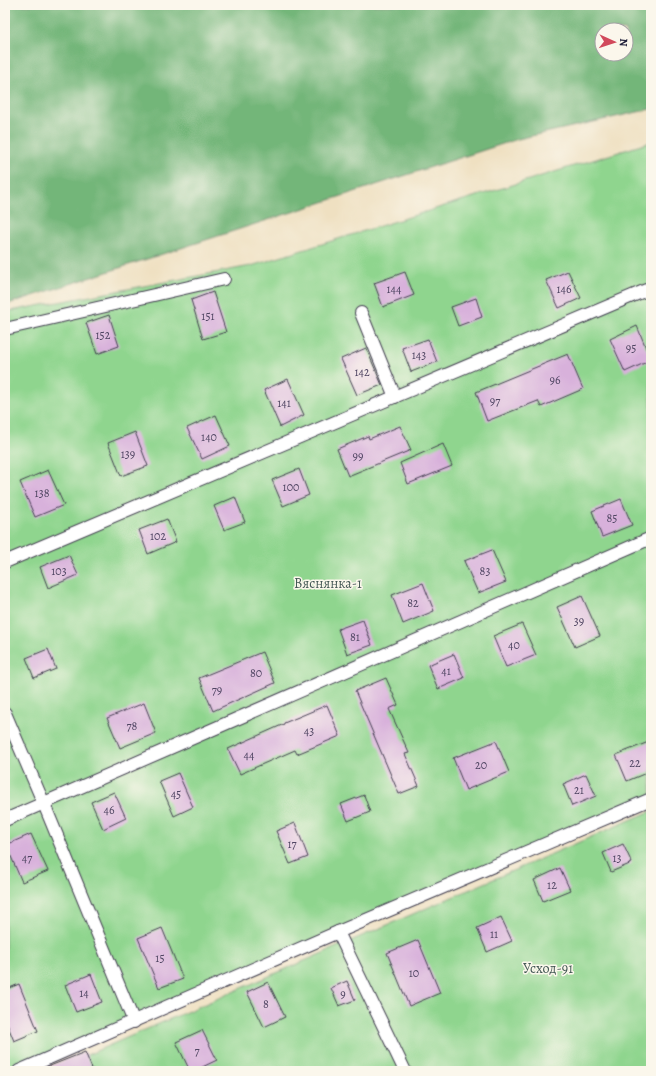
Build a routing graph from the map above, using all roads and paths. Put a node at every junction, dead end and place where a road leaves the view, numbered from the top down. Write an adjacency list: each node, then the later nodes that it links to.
1 (224, 279): 4 (lane)
2 (651, 288): 5 (lane)
3 (361, 313): 5 (lane)
4 (5, 329)
5 (395, 397): 7 (lane)
6 (651, 538): 10 (lane)
7 (5, 562)
8 (5, 713): 10 (lane)
9 (651, 799): 12 (lane)
10 (44, 804): 11 (lane); 13 (lane)
11 (5, 820)
12 (338, 932): 13 (lane); 15 (lane)
13 (134, 1022): 14 (lane)
14 (19, 1071)
15 (405, 1071)

